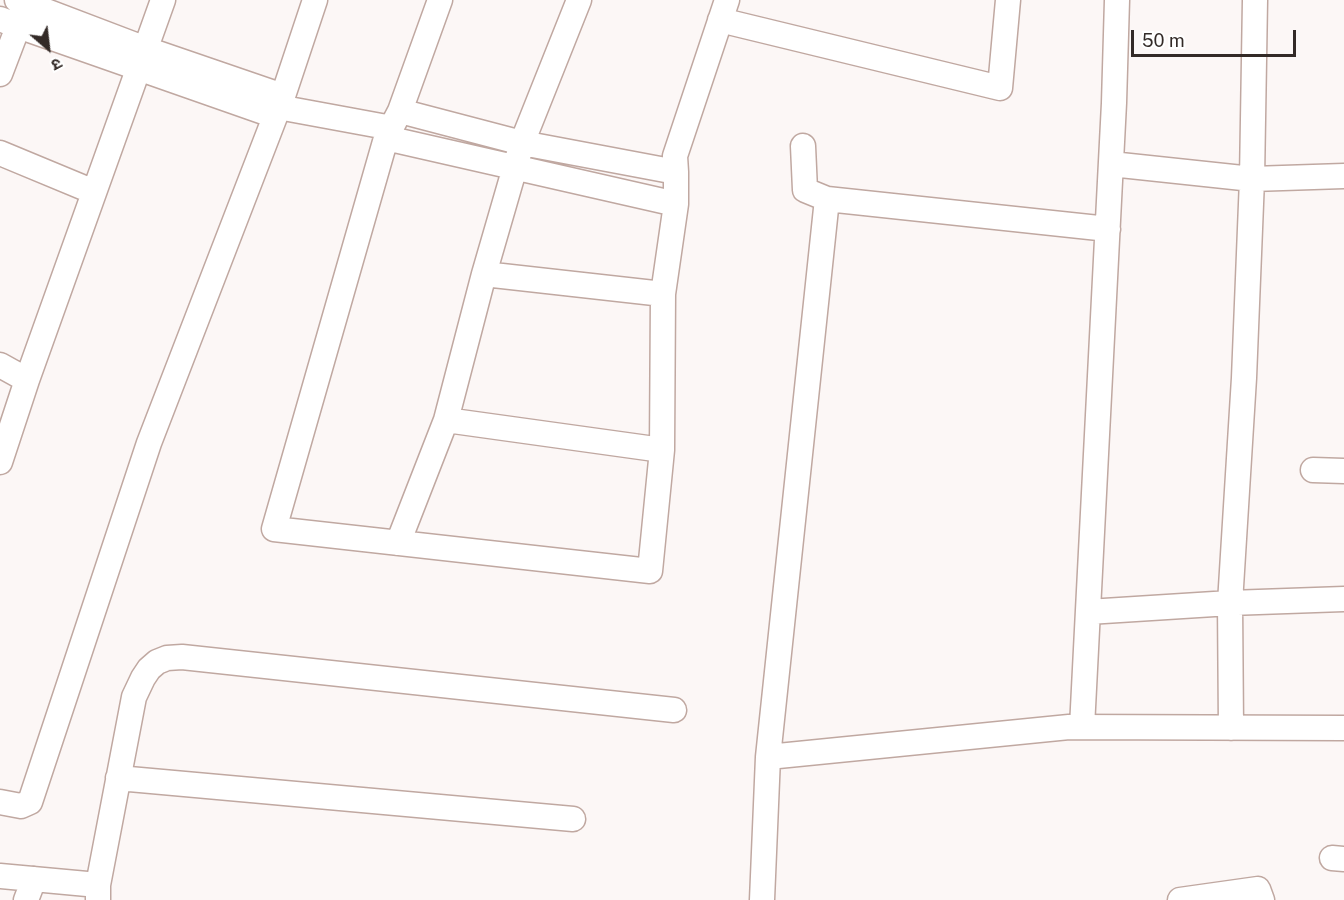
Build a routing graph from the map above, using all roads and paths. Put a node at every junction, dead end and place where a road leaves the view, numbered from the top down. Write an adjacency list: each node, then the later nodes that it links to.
1 (163, 0): 11 (street)
2 (315, 0): 13 (street)
3 (440, 0): 14 (street)
4 (579, 0): 15 (street)
5 (1008, 0): 9 (street)
6 (1117, 0): 18 (street)
7 (1256, 0): 22 (street)
8 (24, 1): 10 (street); 11 (street)
9 (723, 10): 20 (street)
10 (9, 23): 11 (street); 12 (street)
11 (142, 58): 13 (street); 23 (street)
12 (0, 74)
13 (279, 106): 14 (street); 46 (street)
14 (393, 125): 15 (street); 19 (street); 36 (street)
15 (522, 143): 19 (street); 20 (street)
16 (803, 146): 24 (street)
17 (0, 153): 23 (street)
18 (1112, 164): 22 (street); 26 (street)
19 (515, 167): 25 (street); 27 (street)
20 (676, 172): 25 (street)
21 (1344, 176): 22 (street)
22 (1252, 179): 38 (street)
23 (94, 192): 30 (street)
24 (827, 199): 26 (street); 44 (street)
25 (676, 204): 28 (street)
26 (1108, 229): 39 (street)
27 (484, 274): 28 (street); 31 (street)
28 (663, 294): 32 (street)
29 (0, 365): 30 (street)
30 (27, 380): 33 (street)
31 (446, 420): 32 (street); 36 (street)
32 (662, 450): 36 (street)
33 (0, 462)
34 (1312, 470): 35 (street)
35 (1344, 471)
36 (398, 543)
37 (1344, 599): 38 (street)
38 (1230, 603): 39 (street); 42 (street)
39 (1088, 612): 41 (street)
40 (674, 710): 45 (street)
41 (1082, 727): 42 (street); 44 (street)
42 (1231, 728): 43 (street)
43 (1344, 728)
44 (768, 757): 51 (street)
45 (118, 778): 47 (street); 50 (street)
46 (0, 802)
47 (573, 819)
48 (0, 876): 49 (street)
49 (30, 890): 50 (street)
50 (98, 893)
51 (762, 900)
52 (1179, 900): 53 (street)
53 (1262, 900)

